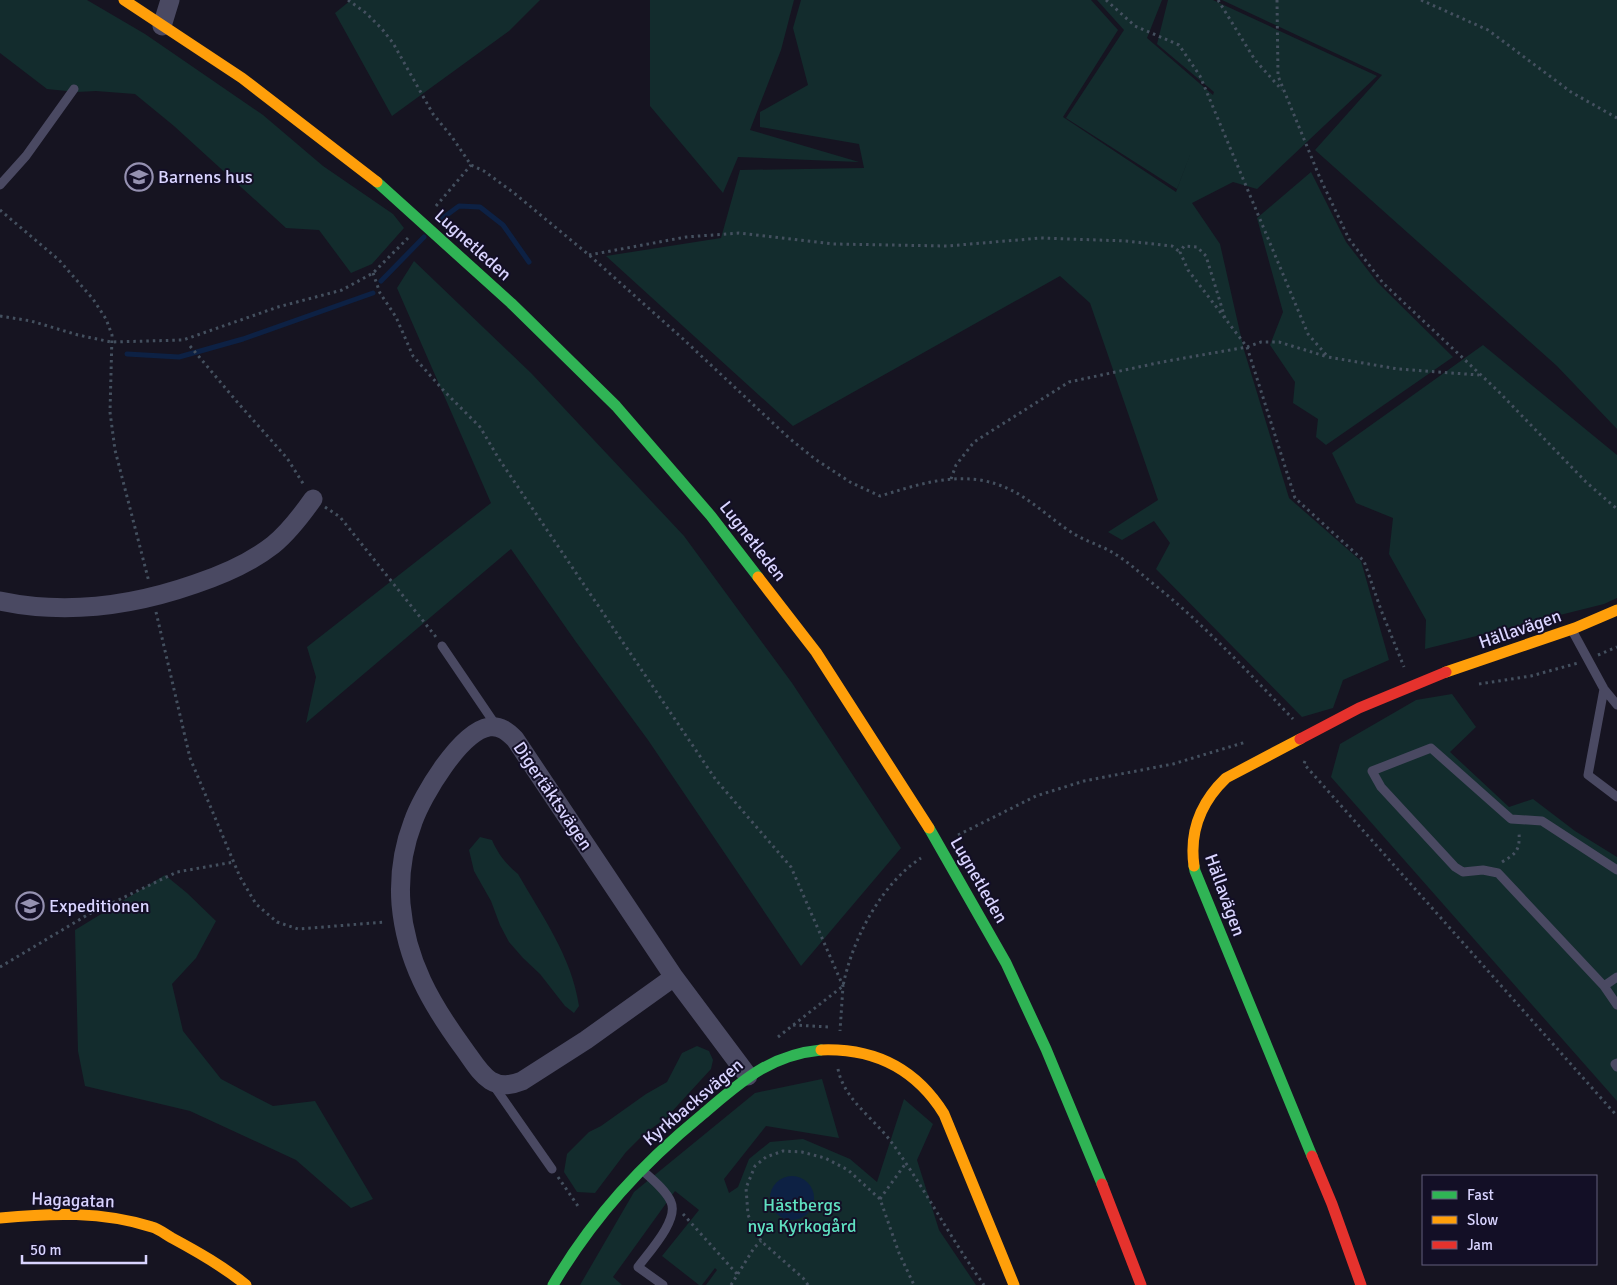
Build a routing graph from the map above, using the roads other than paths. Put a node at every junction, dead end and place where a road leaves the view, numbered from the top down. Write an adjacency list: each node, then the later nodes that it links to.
1 (124, 0): 3 (main road, Lugnetleden)
2 (170, 0): 3 (street)
3 (162, 26): 25 (main road, Lugnetleden)
4 (74, 88): 5 (lane)
5 (0, 185)
6 (313, 499): 7 (street)
7 (0, 601)
8 (1617, 610): 9 (main road, Hällavägen)
9 (1572, 629): 11 (lane); 30 (main road, Hällavägen)
10 (442, 646): 13 (lane)
11 (1604, 689): 12 (lane); 14 (lane)
12 (1617, 705)
13 (497, 727): 16 (street, Digertäktsvägen); 21 (street, Digertäktsvägen)
14 (1617, 797)
15 (1617, 870): 18 (lane)
16 (674, 977): 20 (street, Digertäktsvägen); 21 (street)
17 (1617, 977): 18 (lane)
18 (1604, 986): 19 (lane)
19 (1617, 1005)
20 (748, 1076): 23 (main road, Kyrkbacksvägen); 29 (main road, Kyrkbacksvägen)
21 (493, 1083): 22 (lane)
22 (552, 1169)
23 (642, 1169): 27 (main road, Kyrkbacksvägen); 28 (lane)
24 (0, 1218): 26 (main road, Hagagatan)
25 (1141, 1282)
26 (246, 1285)
27 (553, 1285)
28 (663, 1285)
29 (1014, 1285)
30 (1361, 1285)

